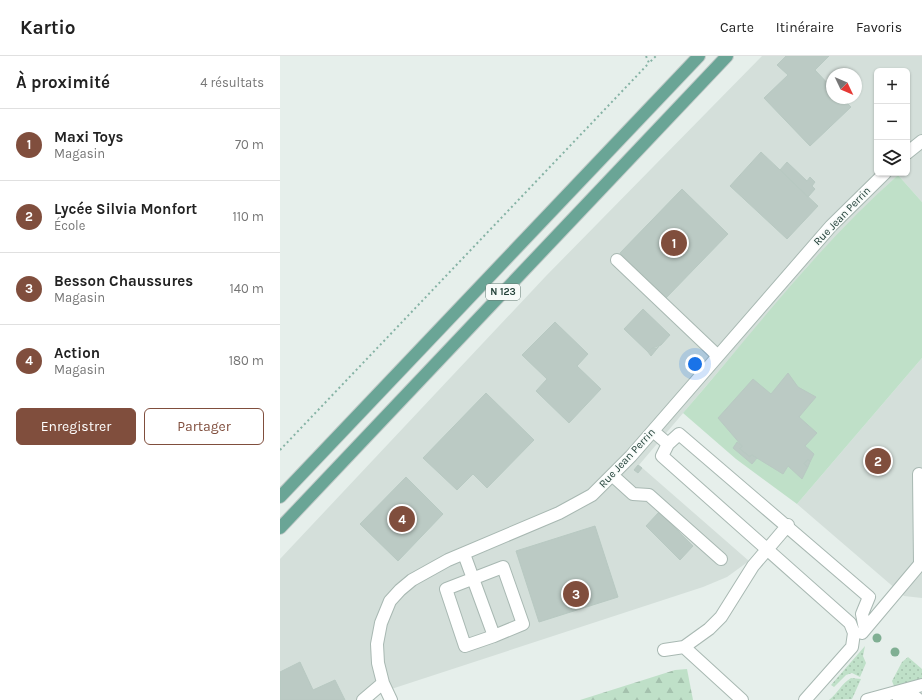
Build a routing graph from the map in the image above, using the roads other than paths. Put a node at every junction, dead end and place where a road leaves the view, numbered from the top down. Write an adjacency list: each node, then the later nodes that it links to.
1 (699, 56): 12 (main road, N 123)
2 (727, 56): 14 (main road, N 123)
3 (922, 141): 4 (street)
4 (910, 151)
5 (882, 176): 7 (street, Rue Jean Perrin)
6 (617, 260): 7 (street)
7 (718, 356): 8 (street, Rue Jean Perrin)
8 (653, 431): 9 (street); 11 (street, Rue Jean Perrin)
9 (668, 444): 13 (street); 15 (street)
10 (919, 474): 19 (street)
11 (612, 475): 16 (street, Rue Jean Perrin); 17 (street)
12 (280, 497)
13 (788, 525): 15 (street); 19 (street)
14 (280, 528)
15 (766, 549): 21 (street); 22 (street)
16 (464, 554): 18 (street); 24 (street, Rue Jean Perrin)
17 (721, 559)
18 (473, 578): 20 (street); 20 (street); 20 (street)
19 (866, 629): 22 (street)
20 (494, 636)
21 (684, 647): 23 (street); 28 (street)
22 (852, 647): 29 (street)
23 (664, 650)
24 (383, 683): 26 (street); 27 (street, Rue Jean Perrin)
25 (922, 685): 30 (street)
26 (363, 700)
27 (391, 700)
28 (742, 700)
29 (805, 700)
30 (867, 700)
31 (899, 700): 32 (street)
32 (919, 700)

